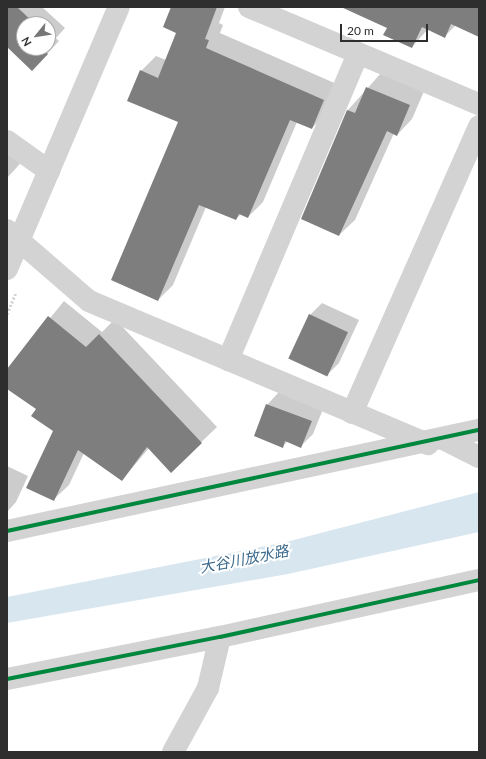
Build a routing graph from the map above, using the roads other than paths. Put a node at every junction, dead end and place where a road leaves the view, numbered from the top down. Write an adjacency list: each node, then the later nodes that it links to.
1 (119, 7): 7 (street)
2 (249, 7): 3 (street)
3 (358, 53): 4 (street); 10 (street)
4 (479, 104)
5 (479, 126): 11 (street)
6 (7, 141): 7 (street)
7 (49, 172): 8 (street)
8 (14, 234): 9 (street); 10 (street)
9 (7, 269)
10 (228, 360): 11 (street)
11 (352, 413): 13 (street)
12 (479, 430): 13 (street)
13 (435, 442): 14 (street); 15 (street)
14 (472, 454)
15 (7, 531)
16 (479, 580): 17 (street)
17 (220, 637): 18 (street); 19 (street)
18 (7, 679)
19 (173, 752)

